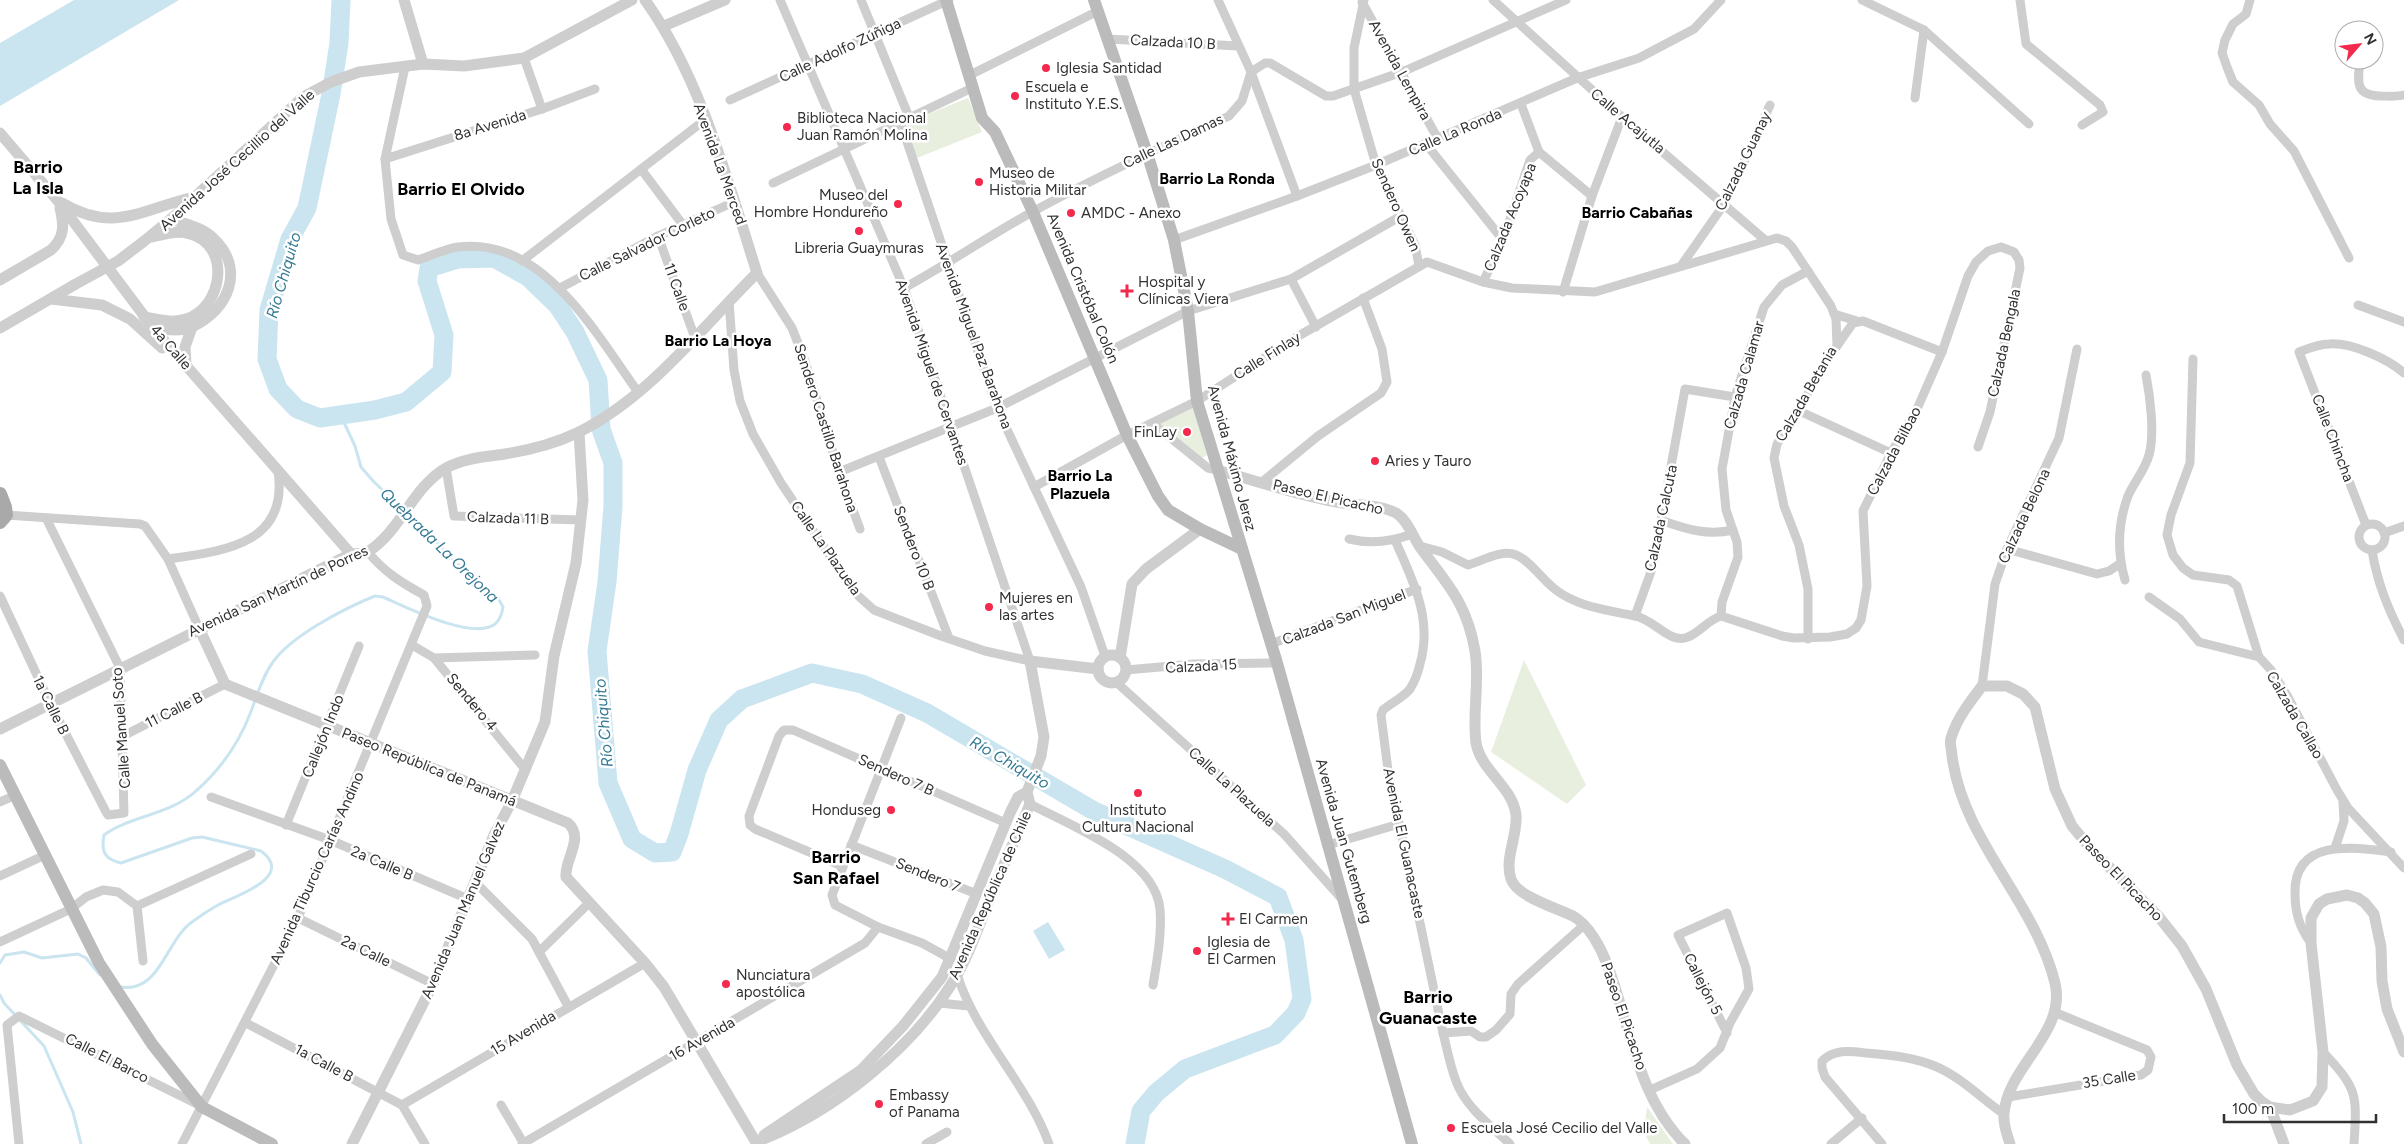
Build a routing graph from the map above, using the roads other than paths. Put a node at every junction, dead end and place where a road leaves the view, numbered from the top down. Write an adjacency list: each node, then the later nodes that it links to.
1 (404, 0): 24 (street)
2 (632, 0): 23 (street, Avenida José Cecillio del Valle)
3 (645, 0): 18 (street, Avenida La Merced)
4 (725, 0): 18 (street)
5 (780, 0): 25 (street, Avenida Miguel de Cervantes)
6 (861, 0): 20 (street)
7 (947, 0): 20 (street, Calle Adolfo Zúñiga); 30 (main road, Avenida Cristóbal Colón)
8 (1218, 0): 22 (street)
9 (1493, 0): 17 (street, Calle Acajutla)
10 (1566, 0): 17 (street)
11 (1721, 0): 31 (street, Calle La Ronda)
12 (1862, 0): 19 (street)
13 (2020, 0): 46 (street)
14 (2250, 0): 73 (street)
15 (1363, 1): 29 (street, Avenida Lempira); 34 (street, Sendero Owen)
16 (1096, 6): 21 (main road, Avenida Máximo Jerez); 30 (street)
17 (1516, 22): 29 (street); 31 (street, Calle Acajutla)
18 (664, 26): 43 (street, Avenida La Merced)
19 (1924, 30): 36 (street); 45 (street)
20 (875, 34): 25 (street, Calle Adolfo Zúñiga); 41 (street)
21 (1108, 39): 22 (street, Calzada 10 B); 52 (main road, Avenida Máximo Jerez)
22 (1238, 46): 28 (street)
23 (524, 58): 24 (street, Avenida José Cecillio del Valle); 40 (street)
24 (423, 64): 26 (street, Avenida José Cecillio del Valle)
25 (809, 66): 37 (street, Calle Adolfo Zúñiga); 50 (street, Avenida Miguel de Cervantes)
26 (405, 67): 53 (street); 57 (street, Avenida José Cecillio del Valle)
27 (2359, 70): 35 (street)
28 (1252, 72): 34 (street); 52 (street, Calle Las Damas); 58 (street)
29 (1402, 72): 34 (street); 48 (street, Avenida Lempira)
30 (968, 76): 32 (main road, Avenida Cristóbal Colón)
31 (1577, 78): 38 (street, Calle La Ronda); 42 (street, Calle Acajutla)
32 (972, 88): 41 (street); 63 (main road, Avenida Cristóbal Colón)
33 (595, 89): 40 (street, 8a Avenida)
34 (1354, 89): 54 (street, Sendero Owen)
35 (2404, 96)
36 (1915, 98)
37 (730, 100)
38 (1521, 104): 48 (street, Calle La Ronda); 51 (street)
39 (1770, 105): 62 (street, Calzada Guanay)
40 (542, 109): 53 (street, 8a Avenida)
41 (908, 117): 44 (street)
42 (1622, 117): 59 (street); 62 (street, Calle Acajutla)
43 (706, 119): 55 (street); 61 (street, Avenida La Merced)
44 (900, 121): 50 (street); 75 (street, Avenida Miguel Paz Barahona)
45 (2029, 124)
46 (2082, 126)
47 (0, 133): 60 (street, 4a Calle)
48 (1438, 139): 49 (street, Calle La Ronda)
49 (1426, 144): 54 (street, Calle La Ronda); 70 (street, Avenida Lempira)
50 (843, 148): 56 (street); 84 (street, Avenida Miguel de Cervantes)
51 (1539, 152): 59 (street); 70 (street, Calzada Acoyapa)
52 (1147, 153): 63 (street, Calle Las Damas); 69 (main road, Avenida Máximo Jerez)
53 (384, 159): 74 (street)
54 (1376, 165): 58 (street, Calle La Ronda); 64 (street, Sendero Owen)
55 (641, 169): 66 (street); 74 (street)
56 (773, 183)
57 (195, 196): 60 (street); 65 (street, Avenida José Cecillio del Valle)
58 (1297, 196): 69 (street, Calle La Ronda)
59 (1592, 196): 85 (street)
60 (58, 201): 81 (street); 92 (street, 4a Calle)
61 (734, 202): 66 (street, Calle Salvador Corleto); 79 (street, Avenida La Merced)
62 (1725, 204): 71 (street, Calle Acajutla); 77 (street, Calzada Guanay)
63 (1033, 212): 75 (street, Calle Las Damas); 104 (main road, Avenida Cristóbal Colón)
64 (1401, 216): 76 (street, Sendero Owen); 80 (street)
65 (172, 219): 68 (street, Avenida José Cecillio del Valle); 95 (street)
66 (683, 225): 67 (street, Calle Salvador Corleto)
67 (658, 236): 83 (street, Calle Salvador Corleto); 100 (street, 11 Calle)
68 (146, 240): 87 (street, Avenida José Cecillio del Valle, bridge); 92 (street)
69 (1174, 240): 90 (main road, Avenida Máximo Jerez)
70 (1503, 240): 82 (street, Calzada Acoyapa)
71 (1765, 240): 77 (street, Sendero Owen); 78 (street, Calzada Betania)
72 (2001, 247): 103 (street, Calzada Bilbao); 118 (street, Calzada Bengala)
73 (2349, 258)
74 (522, 261): 83 (street)
75 (947, 265): 84 (street, Calle Las Damas); 112 (street, Avenida Miguel Paz Barahona)
76 (1419, 266): 82 (street, Sendero Owen); 86 (street, Calle Finlay)
77 (1681, 266): 85 (street, Sendero Owen)
78 (1808, 271): 91 (street, Calzada Betania); 110 (street, Calzada Calamar)
79 (757, 273): 88 (street); 98 (street, Avenida La Merced)
80 (1291, 279): 90 (street); 96 (street)
81 (0, 280)
82 (1483, 282): 85 (street, Sendero Owen)
83 (560, 288): 109 (street)
84 (904, 288): 115 (street, Avenida Miguel de Cervantes)
85 (1563, 292)
86 (1363, 298): 96 (street, Calle Finlay); 126 (street)
87 (51, 299): 97 (street, Avenida José Cecillio del Valle); 119 (street)
88 (728, 301): 100 (street, Avenida San Martín de Porres); 157 (street, Calle La Plazuela)
89 (2358, 305): 94 (street)
90 (1188, 311): 104 (street); 111 (main road, Avenida Máximo Jerez)
91 (1834, 314): 93 (street); 101 (street, Calzada Betania)
92 (144, 316): 99 (street, 4a Calle)
93 (1857, 321): 101 (street); 103 (street)
94 (2404, 322)
95 (192, 327): 99 (street); 106 (street)
96 (1316, 327): 111 (street, Calle Finlay)
97 (0, 328)
98 (792, 328): 125 (street, Sendero Castillo Barahona)
99 (154, 329): 106 (street, 4a Calle)
100 (695, 338): 109 (street, Avenida San Martín de Porres)
101 (1837, 346): 113 (street, Calzada Betania)
102 (2076, 349): 144 (street, Calzada Belona)
103 (1942, 352): 120 (street, Calzada Bilbao)
104 (1095, 357): 112 (street); 117 (main road, Avenida Cristóbal Colón)
105 (2192, 359): 165 (street, Calzada Callao)
106 (186, 364): 119 (street, 4a Calle)
107 (2404, 373): 133 (street, Calle Chincha)
108 (2146, 375): 149 (street)
109 (638, 392): 116 (street, Avenida San Martín de Porres)
110 (1734, 397): 132 (street, Calzada Calcuta); 137 (street, Calzada Calamar)
111 (1197, 401): 114 (street, Calle Finlay); 124 (main road, Avenida Máximo Jerez)
112 (997, 408): 115 (street); 127 (street, Avenida Miguel Paz Barahona)
113 (1797, 410): 120 (street); 158 (street, Calzada Betania)
114 (1152, 423): 117 (street, Calle Finlay); 124 (street)
115 (951, 425): 121 (street); 168 (street, Avenida Miguel de Cervantes)
116 (581, 430): 122 (street, Avenida San Martín de Porres); 131 (street, Avenida Juan Manuel Galvez)
117 (1127, 434): 127 (street, Calle Finlay); 136 (main road, Avenida Cristóbal Colón)
118 (1978, 447)
119 (262, 451): 123 (street, 4a Calle)
120 (1892, 453): 158 (street, Calzada Bilbao)
121 (879, 457): 125 (street); 157 (street, Sendero 10 B)
122 (446, 468): 131 (street, Calzada 11 B); 146 (street, Avenida San Martín de Porres)
123 (278, 470): 147 (street, 4a Calle); 148 (street)
124 (1217, 470): 126 (street, Paseo El Picacho); 143 (main road, Avenida Máximo Jerez)
125 (839, 472): 135 (street, Sendero Castillo Barahona)
126 (1262, 482): 139 (street, Paseo El Picacho)
127 (1034, 488): 164 (street, Avenida Miguel Paz Barahona)
128 (0, 494): 129 (main road)
129 (3, 519): 130 (street)
130 (47, 520): 148 (street); 170 (street, Calle Manuel Soto)
131 (581, 520): 184 (street, Avenida Juan Manuel Galvez)
132 (1663, 521): 137 (street); 154 (street, Calzada Calcuta)
133 (2366, 525): 138 (street); 145 (street)
134 (2404, 526): 138 (street)
135 (860, 528)
136 (1200, 529): 143 (main road, Avenida Cristóbal Colón); 167 (street)
137 (1733, 530): 155 (street, Calzada Calamar)
138 (2384, 533): 145 (street)
139 (1412, 534): 141 (street); 142 (street, Paseo El Picacho)
140 (1349, 539): 141 (street)
141 (1396, 540): 151 (street, Avenida El Guanacaste)
142 (1420, 546): 154 (street); 215 (street, Paseo El Picacho)
143 (1240, 548): 160 (main road, Avenida Juan Gutemberg)
144 (2007, 549): 149 (street); 175 (street, Calzada Belona)
145 (2372, 550): 159 (street)
146 (368, 552): 147 (street, Avenida San Martín de Porres); 161 (street, Avenida Tiburcio Carías Andino)
147 (351, 554): 156 (street, Avenida San Martín de Porres)
148 (168, 558): 156 (street)
149 (2121, 563): 150 (street)
150 (2125, 580)
151 (1417, 589): 160 (street, Calzada San Miguel); 195 (street, Avenida El Guanacaste)
152 (0, 596): 176 (street, 1a Calle B)
153 (2149, 597): 165 (street)
154 (1635, 616): 155 (street)
155 (1721, 616): 158 (street, Calzada Bilbao)
156 (199, 628): 170 (street, Avenida San Martín de Porres); 174 (street)
157 (949, 638): 168 (street, Calle La Plazuela)
158 (1808, 639)
159 (2404, 640)
160 (1271, 644): 169 (main road, Avenida Juan Gutemberg)
161 (412, 645): 166 (street, Sendero 4); 181 (street, Avenida Tiburcio Carías Andino)
162 (359, 646): 178 (street, Callejón Indo)
163 (535, 655): 166 (street)
164 (1105, 656): 167 (street); 171 (street)
165 (2259, 657): 189 (street, Calzada Callao)
166 (434, 658): 184 (street, Sendero 4)
167 (1120, 658): 172 (street)
168 (1030, 660): 171 (street, Calle La Plazuela); 182 (street, Avenida Miguel de Cervantes)
169 (1277, 663): 172 (street, Calzada 15); 199 (main road, Avenida Juan Gutemberg)
170 (120, 668): 176 (street, Avenida San Martín de Porres); 180 (street, Calle Manuel Soto)
171 (1098, 669): 173 (street)
172 (1126, 670): 173 (street)
173 (1116, 682): 209 (street, Calle La Plazuela)
174 (230, 686): 178 (street, Paseo República de Panamá); 180 (street, 11 Calle B)
175 (1982, 686): 229 (street); 242 (street, Paseo El Picacho)
176 (50, 703): 179 (street, Avenida San Martín de Porres); 193 (street, 1a Calle B)
177 (901, 718): 185 (street)
178 (326, 726): 181 (street, Paseo República de Panamá); 196 (street, Callejón Indo)
179 (0, 729)
180 (123, 736): 193 (street, Calle Manuel Soto)
181 (372, 743): 190 (street, Paseo República de Panamá); 197 (street, Avenida Tiburcio Carías Andino)
182 (1041, 756): 186 (street, Avenida República de Chile)
183 (0, 765): 187 (main road)
184 (524, 768): 190 (street, Avenida Juan Manuel Galvez)
185 (881, 768): 194 (street, Sendero 7 B); 198 (street); 204 (street, Sendero 7 B)
186 (1027, 790): 192 (street, Avenida República de Chile); 194 (street, Avenida República de Chile)
187 (16, 795): 191 (street); 203 (main road)
188 (211, 798): 196 (street, 2a Calle B)
189 (2343, 799): 200 (street, Calzada Callao); 201 (street)
190 (512, 801): 207 (street, Avenida Juan Manuel Galvez); 211 (street, Paseo República de Panamá)
191 (0, 802)
192 (1030, 804): 223 (street, Avenida República de Chile); 225 (street)
193 (106, 812)
194 (1006, 824): 208 (street, Avenida República de Chile)
195 (1399, 824): 199 (street); 232 (street, Avenida El Guanacaste)
196 (286, 825): 197 (street, 2a Calle B)
197 (330, 840): 210 (street, 2a Calle B); 214 (street, Avenida Tiburcio Carías Andino)
198 (851, 844): 204 (street); 208 (street, Sendero 7)
199 (1328, 844): 209 (main road, Avenida Juan Gutemberg)
200 (2335, 848): 201 (street); 218 (street)
201 (2391, 852): 205 (street)
202 (250, 854): 212 (street)
203 (45, 855): 206 (street); 213 (main road)
204 (842, 866): 216 (street)
205 (2404, 868)
206 (0, 876)
207 (475, 882): 210 (street, Avenida Juan Manuel Galvez); 219 (street)
208 (977, 894): 220 (street, Avenida República de Chile)
209 (1343, 899): 255 (main road, Avenida Juan Gutemberg)
210 (468, 900): 224 (street, Avenida Juan Manuel Galvez)
211 (589, 903): 219 (street); 222 (street, Paseo República de Panamá)
212 (137, 906): 213 (street); 221 (street)
213 (71, 908): 217 (street); 241 (main road)
214 (298, 918): 224 (street, 2a Calle); 230 (street, Avenida Tiburcio Carías Andino)
215 (1584, 925): 232 (street); 236 (street, Paseo El Picacho)
216 (878, 927): 220 (street); 233 (street, 16 Avenida)
217 (0, 942)
218 (2311, 943): 234 (street); 235 (street)
219 (539, 952): 227 (street)
220 (951, 958): 246 (street, Avenida República de Chile)
221 (143, 961)
222 (645, 963): 227 (street, 15 Avenida); 233 (street, Paseo República de Panamá)
223 (957, 974): 226 (street, Avenida República de Chile); 228 (street)
224 (433, 984): 237 (street, Avenida Juan Manuel Galvez)
225 (1153, 985)
226 (939, 1003): 228 (street); 246 (street, Avenida República de Chile)
227 (568, 1006): 240 (street, 15 Avenida)
228 (969, 1006): 254 (street)
229 (2054, 1012): 238 (street); 238 (street, 35 Calle)
230 (246, 1022): 237 (street, 1a Calle B); 241 (street, Avenida Tiburcio Carías Andino)
231 (1727, 1033): 231 (street, Callejón 5); 236 (street)
232 (1443, 1034): 256 (street, Avenida El Guanacaste)
233 (698, 1042): 246 (street, Paseo República de Panamá); 252 (street, 16 Avenida)
234 (2323, 1052): 242 (street); 262 (street)
235 (2404, 1052)
236 (1650, 1090): 257 (street, Paseo El Picacho)
237 (378, 1092): 240 (street, 1a Calle B); 250 (street, Avenida Juan Manuel Galvez)
238 (2008, 1097): 243 (street)
239 (501, 1104): 252 (street)
240 (402, 1105): 251 (street)
241 (202, 1106): 247 (street, Calle El Barco); 248 (street, Avenida Tiburcio Carías Andino); 249 (main road)
242 (2270, 1107): 261 (street)
243 (2004, 1114): 244 (street); 260 (street)
244 (1862, 1118): 258 (street); 259 (street)
245 (947, 1132): 253 (street)
246 (755, 1143)
247 (19, 1144)
248 (182, 1144)
249 (272, 1144)
250 (352, 1144)
251 (425, 1144)
252 (523, 1144)
253 (926, 1144)
254 (1049, 1144)
255 (1412, 1144)
256 (1510, 1144)
257 (1685, 1144)
258 (1831, 1144)
259 (1882, 1144)
260 (2009, 1144)
261 (2284, 1144)
262 (2354, 1144)

